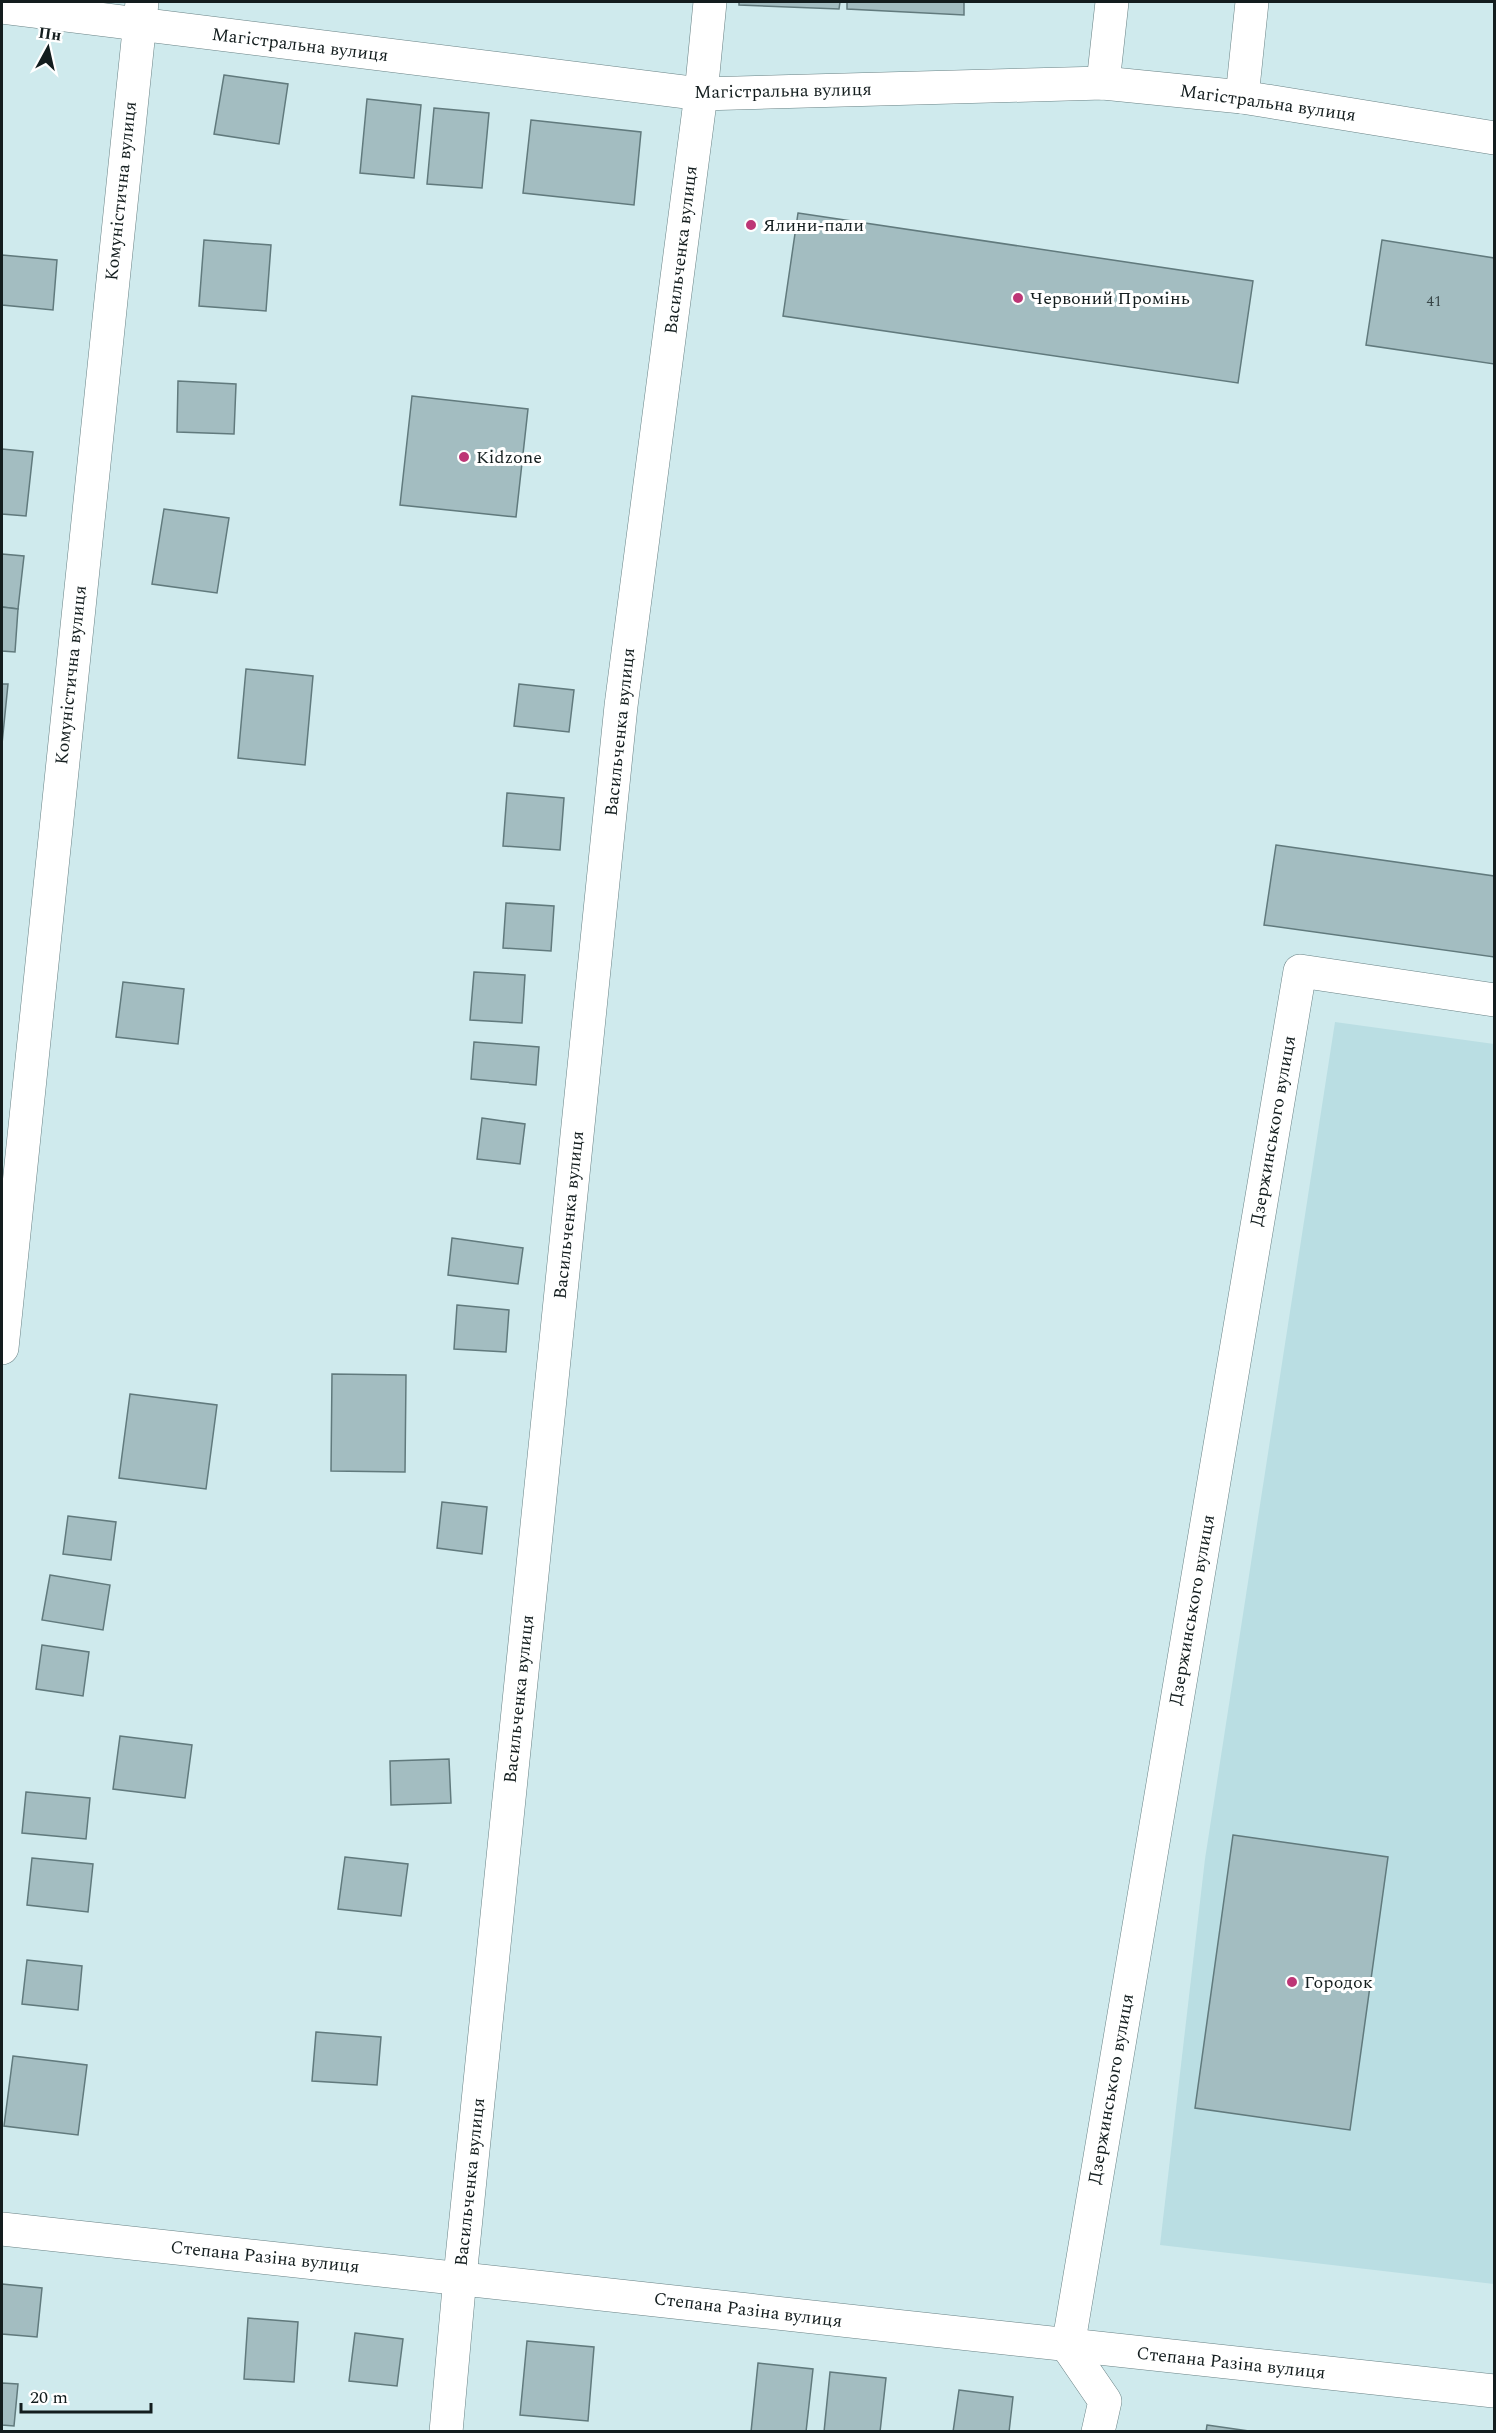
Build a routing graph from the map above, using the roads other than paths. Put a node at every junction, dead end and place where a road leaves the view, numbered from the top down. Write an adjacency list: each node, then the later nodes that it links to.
1 (710, 2): 7 (street, Васильченка вулиця)
2 (1112, 2): 6 (street)
3 (1252, 2): 8 (street)
4 (2, 7): 5 (street, Магістральна вулиця)
5 (140, 13): 7 (street, Магістральна вулиця); 11 (street, Комуністична вулиця)
6 (1103, 83): 7 (street, Магістральна вулиця); 8 (street, Магістральна вулиця)
7 (701, 94): 13 (street, Васильченка вулиця)
8 (1242, 97): 9 (street, Магістральна вулиця)
9 (1494, 138)
10 (1494, 1000): 14 (street, Дзержинського вулиця)
11 (2, 1348)
12 (2, 2229): 13 (street, Степана Разіна вулиця)
13 (460, 2277): 14 (street, Степана Разіна вулиця); 16 (street, Васильченка вулиця)
14 (1068, 2347): 15 (street, Степана Разіна вулиця); 17 (street)
15 (1494, 2391)
16 (446, 2432)
17 (1098, 2432)

